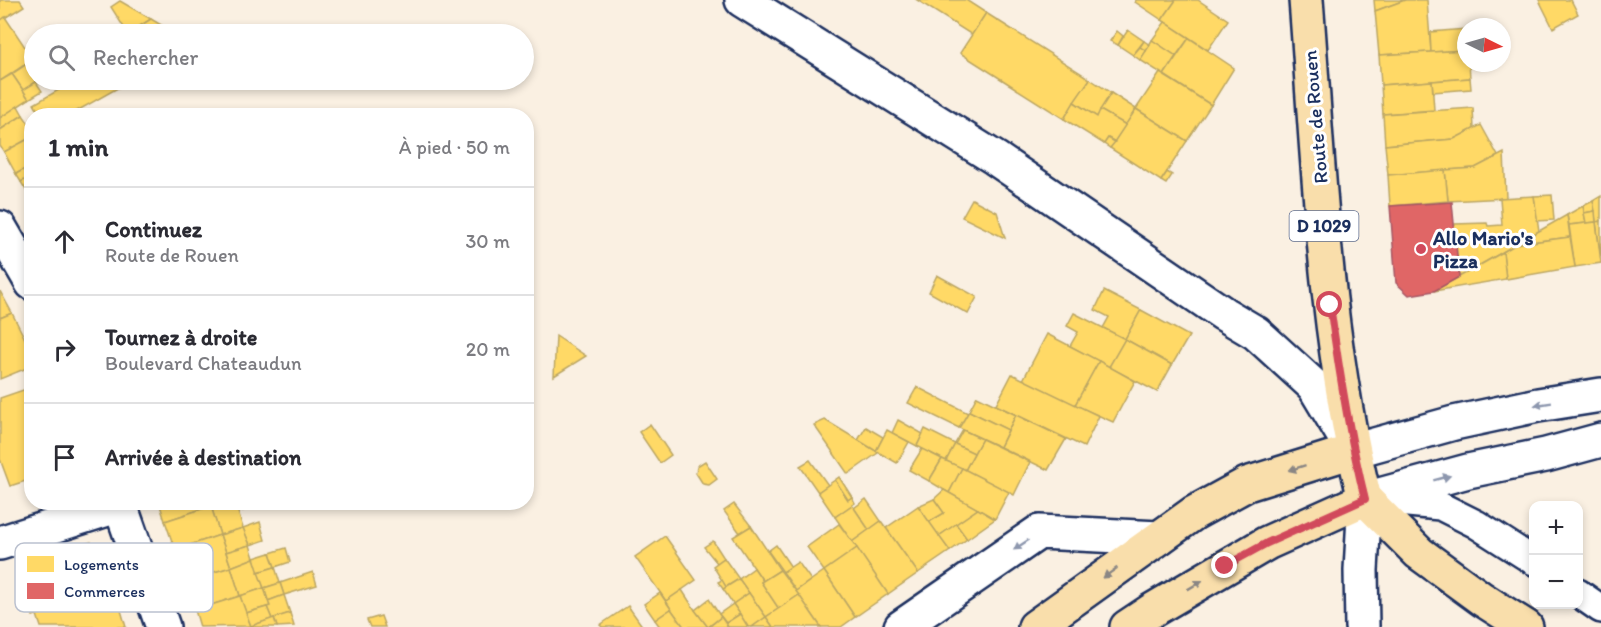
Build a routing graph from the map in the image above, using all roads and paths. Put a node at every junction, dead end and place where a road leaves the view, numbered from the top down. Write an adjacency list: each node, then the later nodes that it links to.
1 (742, 0): 7 (street)
2 (1306, 0): 7 (main road, Route de Rouen / D 1029)
3 (0, 228): 4 (street)
4 (24, 269)
5 (1601, 394): 7 (street, one-way to 7)
6 (1601, 440): 8 (street, one-way to 6)
7 (1353, 451): 8 (main road, Route de Rouen); 11 (main road, one-way to 11)
8 (1365, 499): 14 (lane); 18 (main road, one-way to 8); 22 (street, Route de Rouen); 23 (main road)
9 (102, 510): 12 (street)
10 (122, 510): 13 (street)
11 (1159, 538): 20 (street, one-way to 20); 21 (main road, one-way to 21)
12 (0, 543)
13 (134, 543)
14 (1529, 558)
15 (1583, 596): 16 (lane)
16 (1601, 609)
17 (158, 612): 19 (street)
18 (1143, 622)
19 (163, 627)
20 (901, 627)
21 (1035, 627)
22 (1362, 627)
23 (1526, 627)

